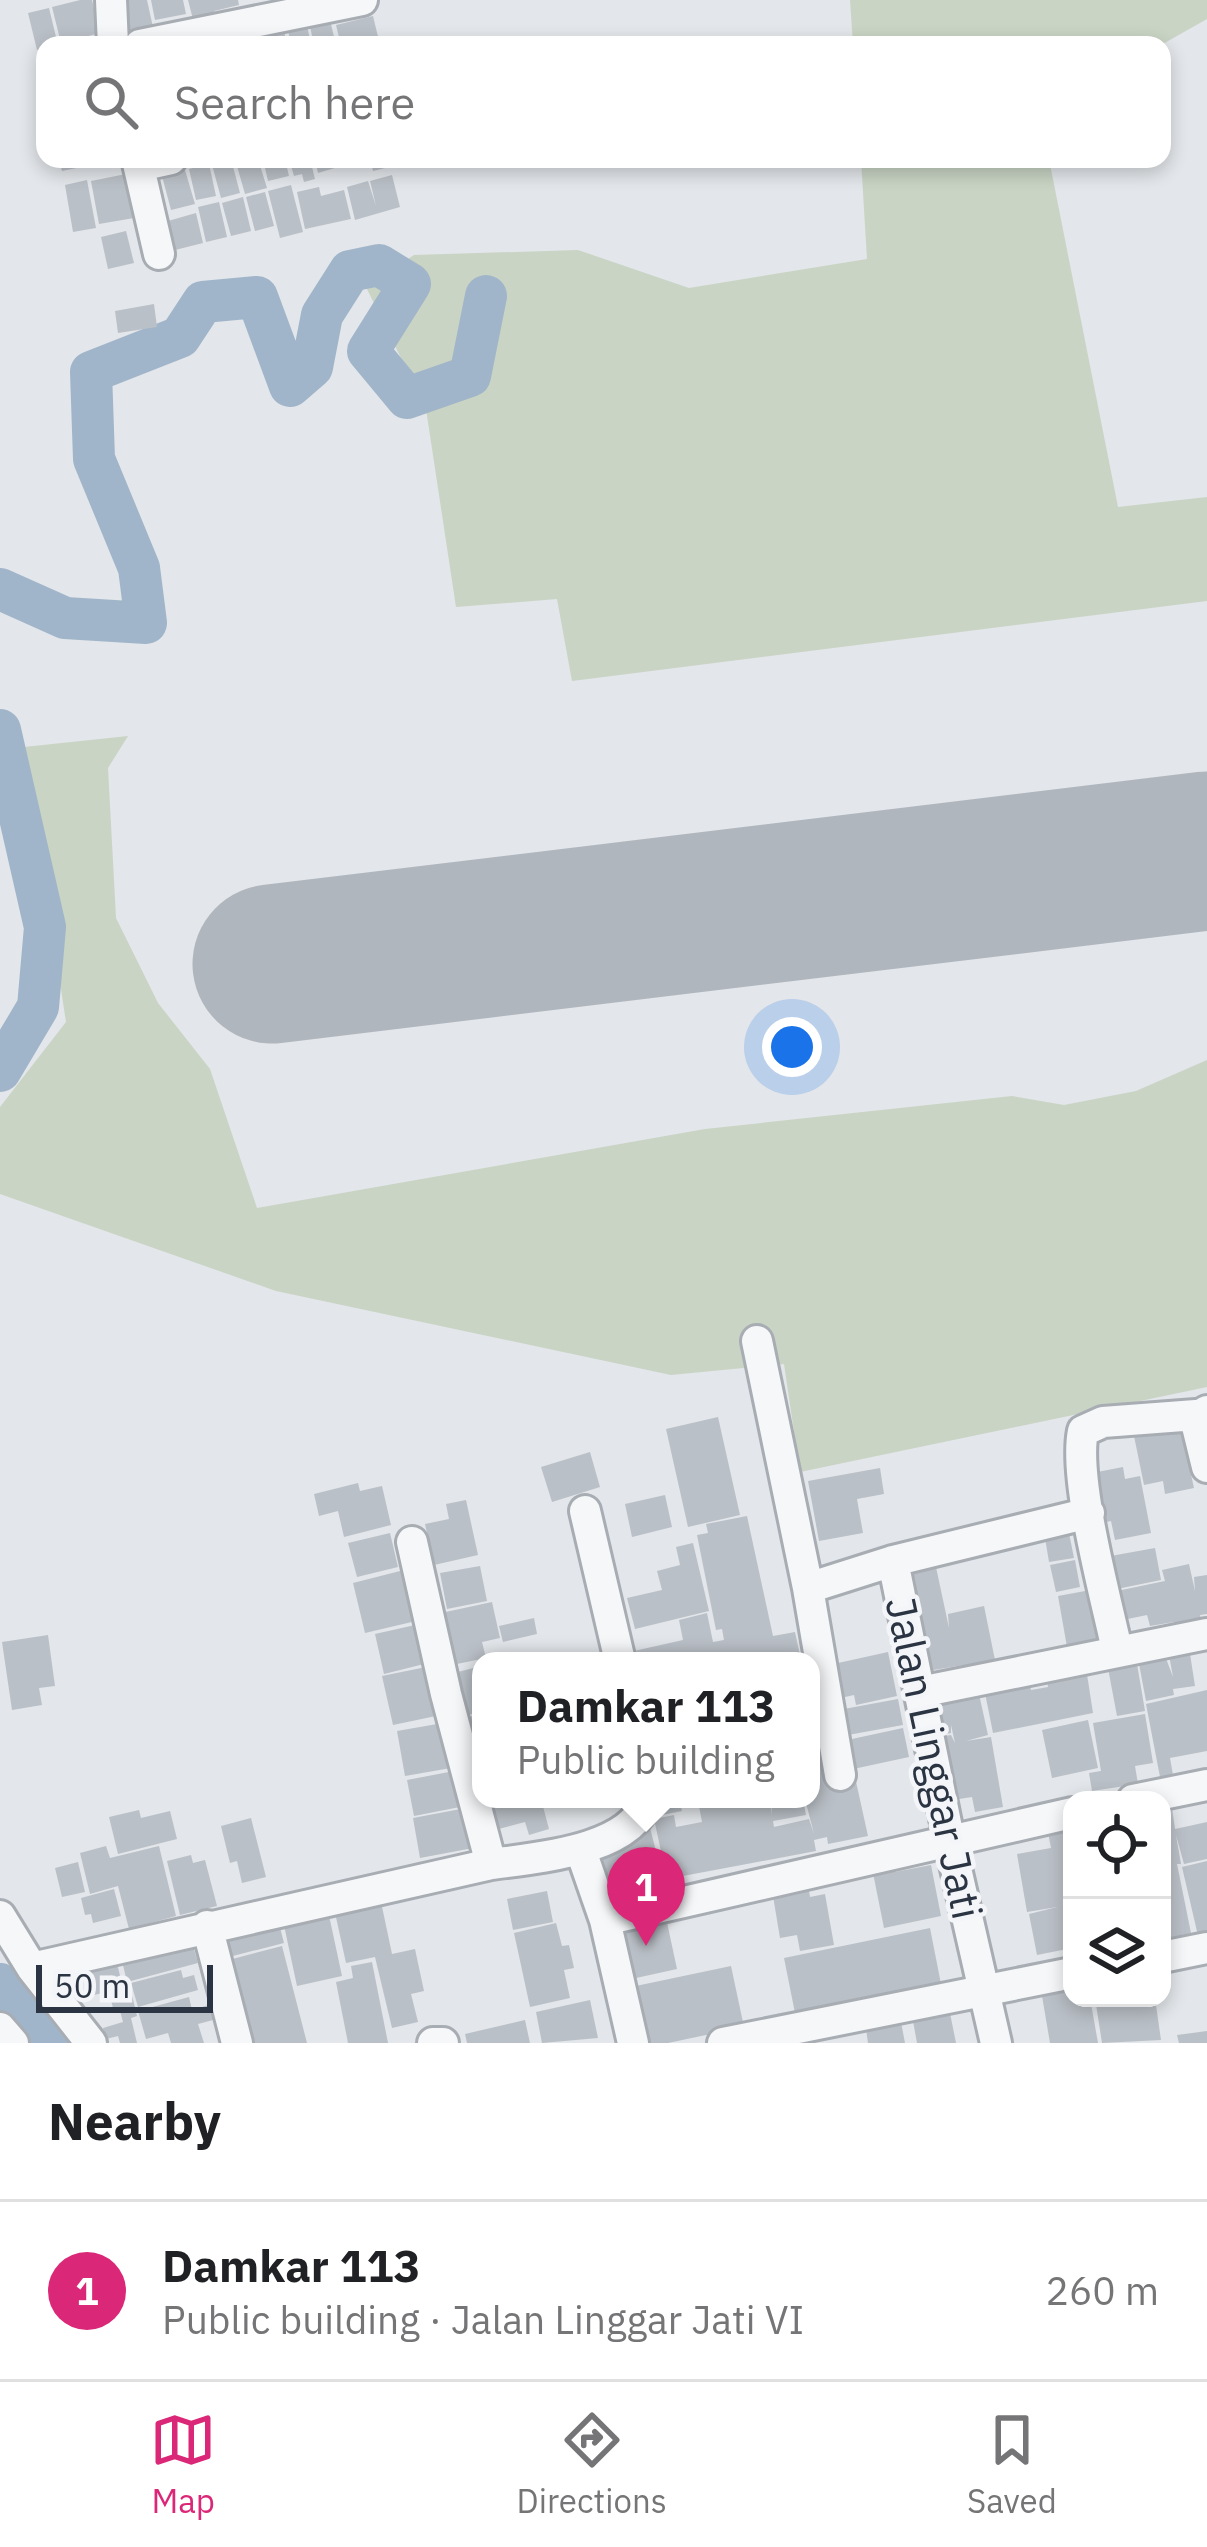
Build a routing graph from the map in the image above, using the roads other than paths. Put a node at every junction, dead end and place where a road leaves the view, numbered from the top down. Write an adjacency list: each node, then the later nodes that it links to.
1 (111, 0): 3 (street)
2 (362, 0): 4 (street)
3 (112, 36)
4 (184, 36)
5 (139, 168): 6 (street)
6 (159, 254)
7 (758, 1341): 14 (street)
8 (1202, 1413): 9 (street); 11 (street)
9 (1207, 1466)
10 (585, 1511): 17 (street)
11 (1089, 1513): 13 (street); 16 (street)
12 (412, 1542): 23 (street)
13 (893, 1561): 14 (street, Jalan Linggar Jati); 20 (street, Jalan Linggar Jati)
14 (808, 1588): 18 (street)
15 (1207, 1634): 16 (street)
16 (1117, 1650): 20 (street)
17 (618, 1652)
18 (819, 1652)
19 (820, 1658): 21 (street)
20 (920, 1692): 28 (street, Jalan Linggar Jati)
21 (840, 1775)
22 (1207, 1785): 24 (street)
23 (472, 1792)
24 (1171, 1792)
25 (476, 1808): 30 (street)
26 (643, 1808): 29 (street)
27 (1063, 1815): 28 (street)
28 (949, 1838): 32 (street); 38 (street, Jalan Linggar Jati)
29 (581, 1851): 30 (street); 32 (street)
30 (491, 1864): 33 (street)
31 (0, 1916): 36 (street)
32 (605, 1920): 47 (street)
33 (207, 1926): 36 (street); 44 (street)
34 (1207, 1948): 35 (street)
35 (1171, 1955)
36 (32, 1968): 43 (street)
37 (1063, 1975): 38 (street)
38 (982, 1990): 40 (street); 48 (street, Jalan Linggar Jati)
39 (0, 2028): 42 (street)
40 (859, 2030): 41 (street)
41 (735, 2042)
42 (13, 2043)
43 (91, 2043)
44 (237, 2043)
45 (433, 2043): 46 (street)
46 (443, 2043)
47 (633, 2043)
48 (996, 2043)

